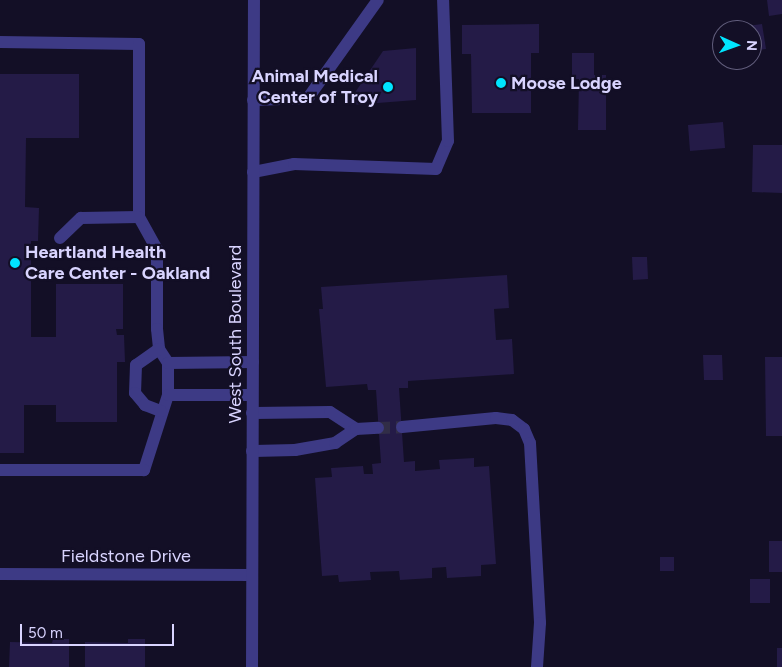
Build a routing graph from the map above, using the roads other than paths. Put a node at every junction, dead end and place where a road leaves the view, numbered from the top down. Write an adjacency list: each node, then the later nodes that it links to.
1 (254, 0): 5 (street, West South Boulevard)
2 (378, 0): 5 (street)
3 (443, 0): 6 (street)
4 (0, 42): 7 (street)
5 (253, 100): 6 (street, West South Boulevard)
6 (253, 172): 10 (street, West South Boulevard)
7 (139, 217): 8 (street); 9 (street)
8 (60, 238)
9 (159, 349): 11 (street); 14 (street)
10 (252, 362): 11 (street); 13 (street, West South Boulevard)
11 (168, 364): 12 (street)
12 (168, 395): 13 (street); 14 (street)
13 (252, 395): 15 (street, West South Boulevard)
14 (161, 411): 20 (street)
15 (252, 413): 18 (street); 19 (street, West South Boulevard)
16 (378, 428): 18 (street)
17 (402, 428): 24 (street)
18 (356, 429): 19 (street)
19 (252, 451): 22 (street, West South Boulevard)
20 (0, 470)
21 (0, 574): 22 (street, Fieldstone Drive)
22 (252, 575): 23 (street, West South Boulevard)
23 (252, 667)
24 (537, 667)

